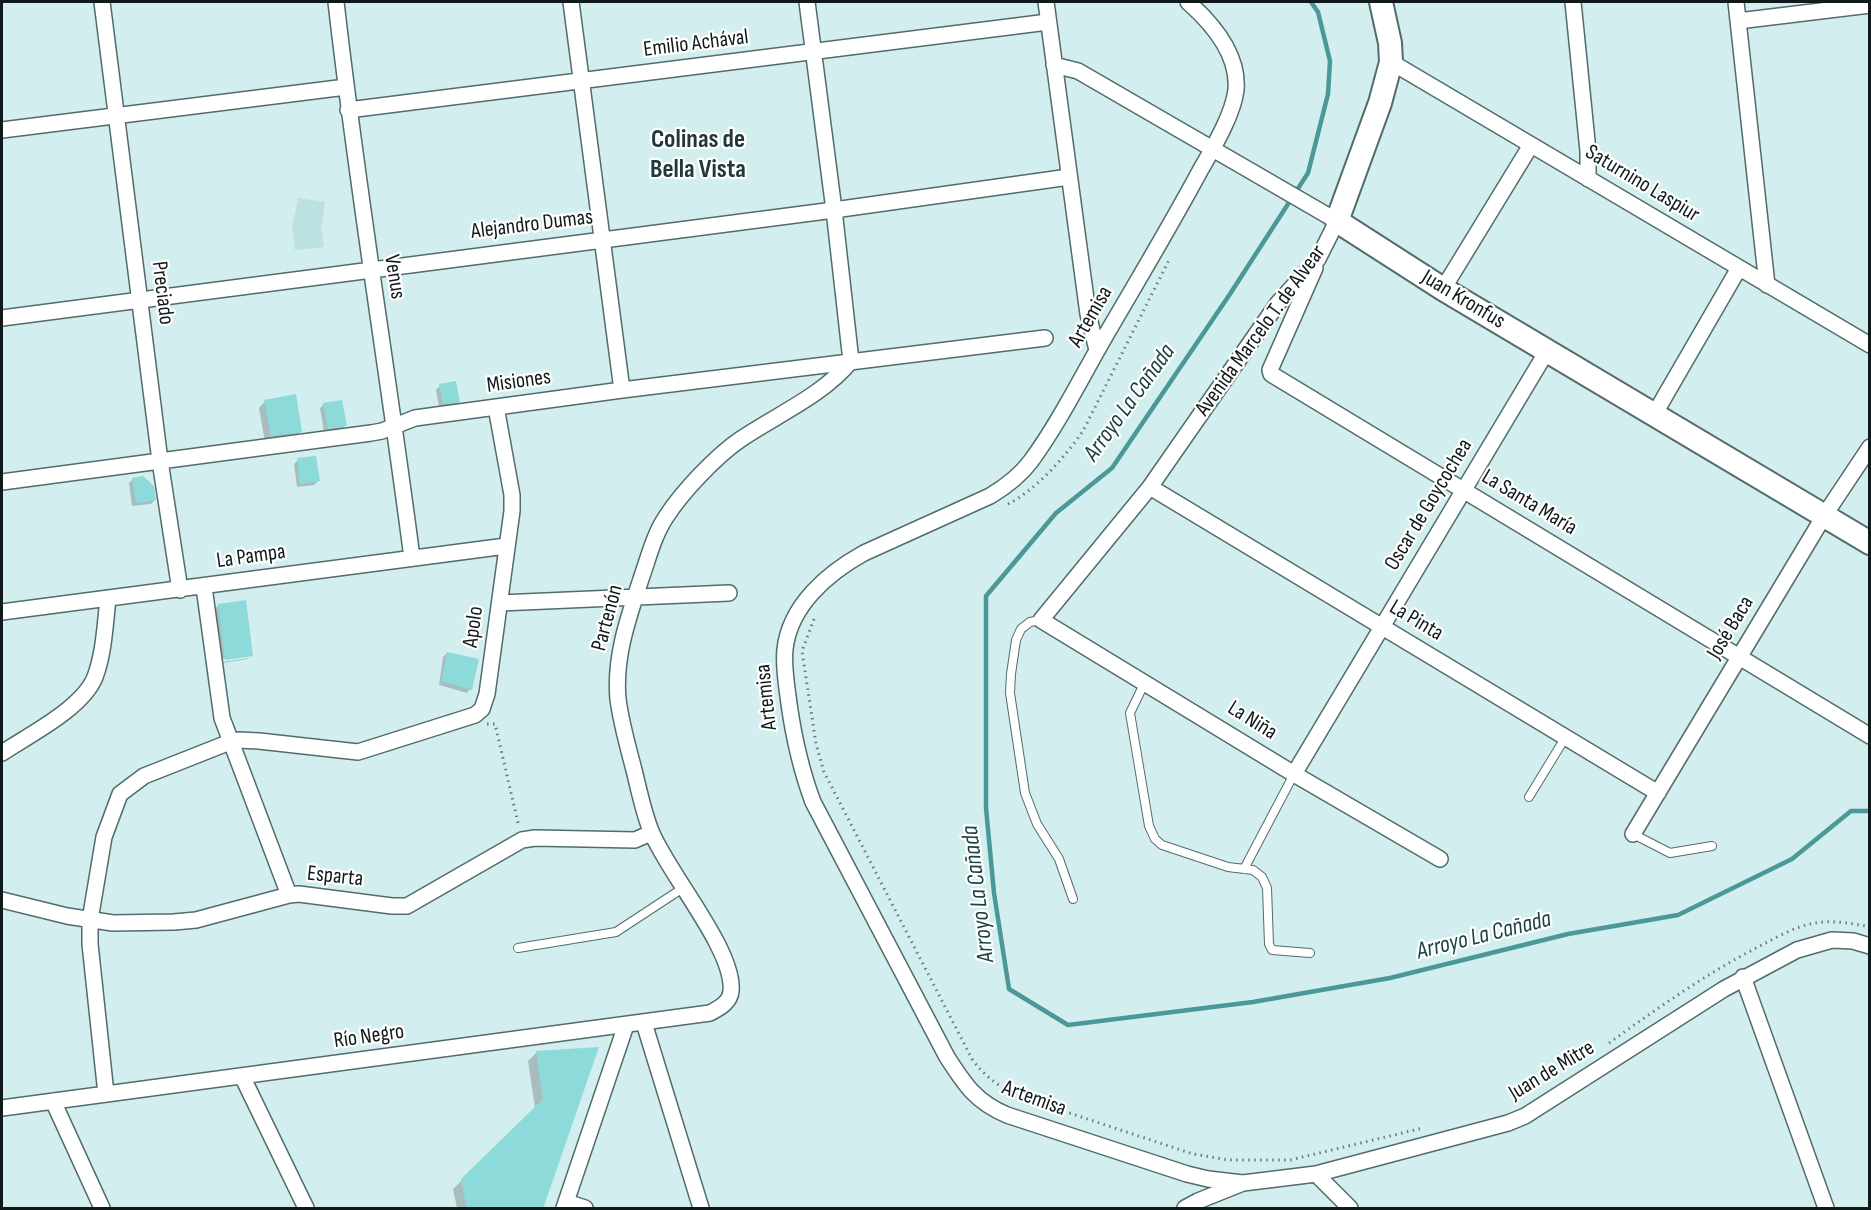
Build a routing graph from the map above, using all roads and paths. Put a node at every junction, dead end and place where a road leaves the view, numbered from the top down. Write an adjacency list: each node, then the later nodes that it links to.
1 (102, 2): 19 (street, Preciado)
2 (336, 2): 17 (street, Venus)
3 (571, 2): 16 (street)
4 (807, 2): 13 (street)
5 (1046, 2): 12 (street)
6 (1188, 2): 22 (street, Artemisa)
7 (1381, 2): 14 (main road, Avenida Marcelo T. de Alvear)
8 (1573, 2): 24 (street)
9 (1736, 2): 11 (street)
10 (1869, 5): 11 (street)
11 (1738, 21): 32 (street)
12 (1048, 22): 13 (street, Emilio Achával); 15 (street)
13 (813, 52): 16 (street, Emilio Achával); 25 (street)
14 (1391, 62): 21 (street, Saturnino Laspiur); 26 (main road, Avenida Marcelo T. de Alvear)
15 (1054, 65): 22 (street, Juan Kronfus); 23 (street)
16 (581, 81): 18 (street, Emilio Achával); 27 (street)
17 (346, 87): 18 (street, Venus); 19 (street)
18 (348, 110): 31 (street, Venus)
19 (117, 116): 20 (street); 34 (street, Preciado)
20 (2, 130)
21 (1532, 145): 24 (street, Saturnino Laspiur); 33 (street)
22 (1213, 148): 26 (street, Juan Kronfus); 38 (street, Artemisa)
23 (1069, 177): 25 (street, Alejandro Dumas); 38 (street)
24 (1588, 178): 30 (street, Saturnino Laspiur)
25 (834, 210): 27 (street, Alejandro Dumas); 40 (street)
26 (1337, 221): 29 (street, Avenida Marcelo T. de Alvear); 33 (main road, Juan Kronfus)
27 (601, 239): 31 (street, Alejandro Dumas); 41 (street)
28 (1172, 254): 50 (path)
29 (1318, 259): 48 (street, Avenida Marcelo T. de Alvear); 49 (street, La Santa María)
30 (1739, 268): 32 (street, Saturnino Laspiur); 43 (street)
31 (370, 269): 34 (street, Alejandro Dumas); 44 (street, Venus)
32 (1767, 285): 37 (street, Saturnino Laspiur)
33 (1443, 289): 39 (main road, Juan Kronfus)
34 (140, 300): 35 (street, Alejandro Dumas); 46 (street, Preciado)
35 (2, 318)
36 (1045, 338): 40 (street, Misiones)
37 (1869, 345)
38 (1097, 350): 101 (street, Artemisa)
39 (1547, 351): 43 (main road, Juan Kronfus); 49 (street, Oscar de Goycochea)
40 (851, 361): 41 (street, Misiones); 58 (street, Partenón)
41 (622, 390): 42 (street, Misiones)
42 (496, 408): 44 (street, Misiones); 53 (street, Apolo)
43 (1654, 415): 51 (main road, Juan Kronfus)
44 (395, 426): 46 (street, Misiones); 54 (street, Venus)
45 (1869, 447): 51 (street, José Baca)
46 (160, 461): 47 (street, Misiones); 56 (street, Preciado)
47 (2, 482)
48 (1150, 487): 63 (street, Avenida Marcelo T. de Alvear); 64 (street, La Pinta)
49 (1464, 490): 64 (street, Oscar de Goycochea); 65 (street, La Santa María)
50 (1006, 505)
51 (1824, 516): 52 (main road, Juan Kronfus); 65 (street, José Baca)
52 (1869, 543)
53 (506, 546): 54 (street, La Pampa); 60 (street, Apolo)
54 (412, 558): 55 (street, La Pampa)
55 (204, 586): 56 (street, La Pampa); 70 (street)
56 (180, 590): 59 (street, La Pampa)
57 (729, 593): 58 (street)
58 (635, 598): 60 (street); 75 (street, Partenón)
59 (108, 599): 62 (street, La Pampa); 71 (street)
60 (500, 603): 67 (street, Apolo)
61 (817, 610): 99 (path)
62 (2, 612)
63 (1041, 620): 66 (street, La Niña); 83 (lane)
64 (1382, 627): 69 (street, La Pinta); 72 (street, Oscar de Goycochea)
65 (1740, 657): 68 (street, La Santa María); 73 (street, José Baca)
66 (1144, 682): 72 (street, La Niña); 80 (lane)
67 (482, 709): 70 (street); 77 (path)
68 (1869, 736)
69 (1565, 738): 73 (street, La Pinta); 74 (lane)
70 (230, 742): 82 (street); 85 (street)
71 (2, 753)
72 (1294, 774): 79 (street, La Niña); 80 (lane)
73 (1658, 793): 76 (street, José Baca)
74 (1529, 797)
75 (651, 833): 77 (street, Esparta); 81 (street, Partenón)
76 (1633, 834): 78 (lane)
77 (522, 840): 82 (street, Esparta)
78 (1712, 846)
79 (1440, 859)
80 (1244, 869): 89 (lane)
81 (683, 888): 88 (lane); 91 (street, Partenón)
82 (289, 895): 85 (street, Esparta)
83 (1073, 899)
84 (2, 900): 85 (street, Esparta)
85 (90, 920): 96 (street)
86 (1869, 927): 94 (path)
87 (1869, 946): 90 (street, Juan de Mitre)
88 (518, 948)
89 (1310, 953)
90 (1743, 977): 100 (street, Juan de Mitre); 109 (street)
91 (731, 991): 92 (street, Río Negro)
92 (644, 1023): 93 (street, Río Negro); 106 (street)
93 (626, 1025): 95 (street, Río Negro); 102 (street)
94 (1607, 1044)
95 (243, 1076): 96 (street, Río Negro); 104 (street)
96 (106, 1094): 97 (street, Río Negro)
97 (53, 1101): 98 (street, Río Negro); 103 (street)
98 (2, 1108)
99 (1431, 1126)
100 (1316, 1174): 101 (street, Juan de Mitre); 108 (street)
101 (1243, 1183): 107 (street, Juan de Mitre)
102 (565, 1205): 105 (street)
103 (102, 1209)
104 (306, 1209)
105 (585, 1209)
106 (701, 1209)
107 (1185, 1209)
108 (1350, 1209)
109 (1826, 1209)

